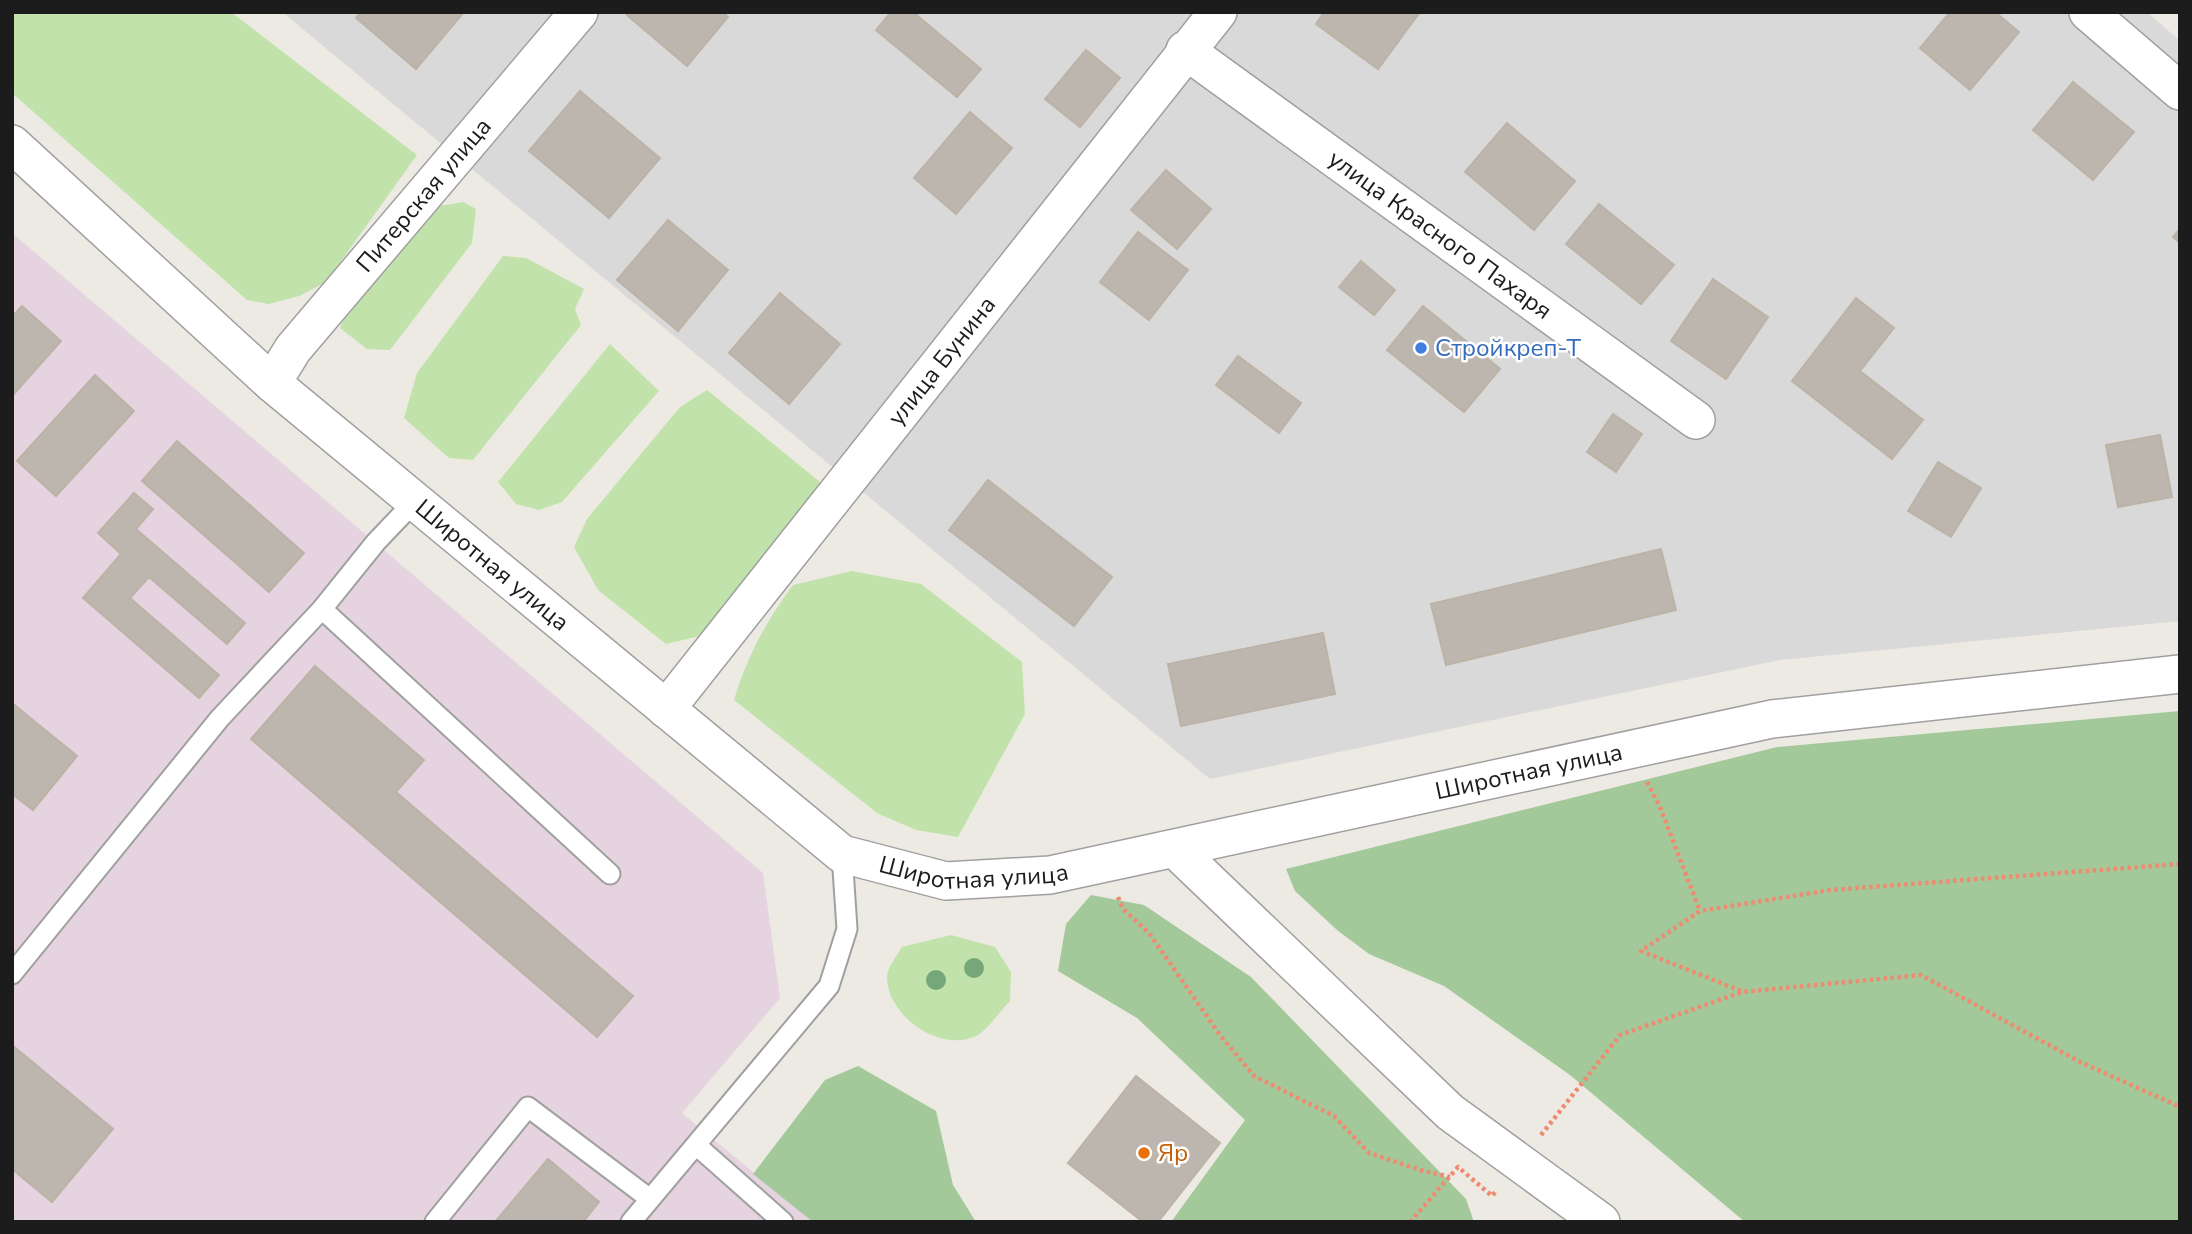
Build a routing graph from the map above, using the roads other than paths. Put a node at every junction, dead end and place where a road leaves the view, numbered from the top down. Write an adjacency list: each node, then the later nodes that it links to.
1 (579, 12): 7 (street, Питерская улица)
2 (1217, 12): 4 (street, улица Бунина)
3 (2088, 12): 5 (street)
4 (1185, 50): 8 (street, улица Красного Пахаря); 12 (street, улица Бунина)
5 (2180, 91)
6 (12, 144): 7 (street, Широтная улица)
7 (272, 383): 9 (street, Широтная улица)
8 (1696, 420)
9 (415, 501): 10 (lane); 12 (street, Широтная улица)
10 (322, 609): 15 (lane); 16 (lane)
11 (2180, 674): 13 (street, Широтная улица)
12 (666, 709): 14 (street, Широтная улица)
13 (1175, 849): 14 (street, Широтная улица); 22 (street)
14 (842, 854): 17 (lane)
15 (610, 874)
16 (12, 974)
17 (696, 1145): 18 (lane); 21 (lane)
18 (650, 1199): 19 (lane); 20 (lane)
19 (435, 1222)
20 (631, 1222)
21 (783, 1222)
22 (1601, 1222)

